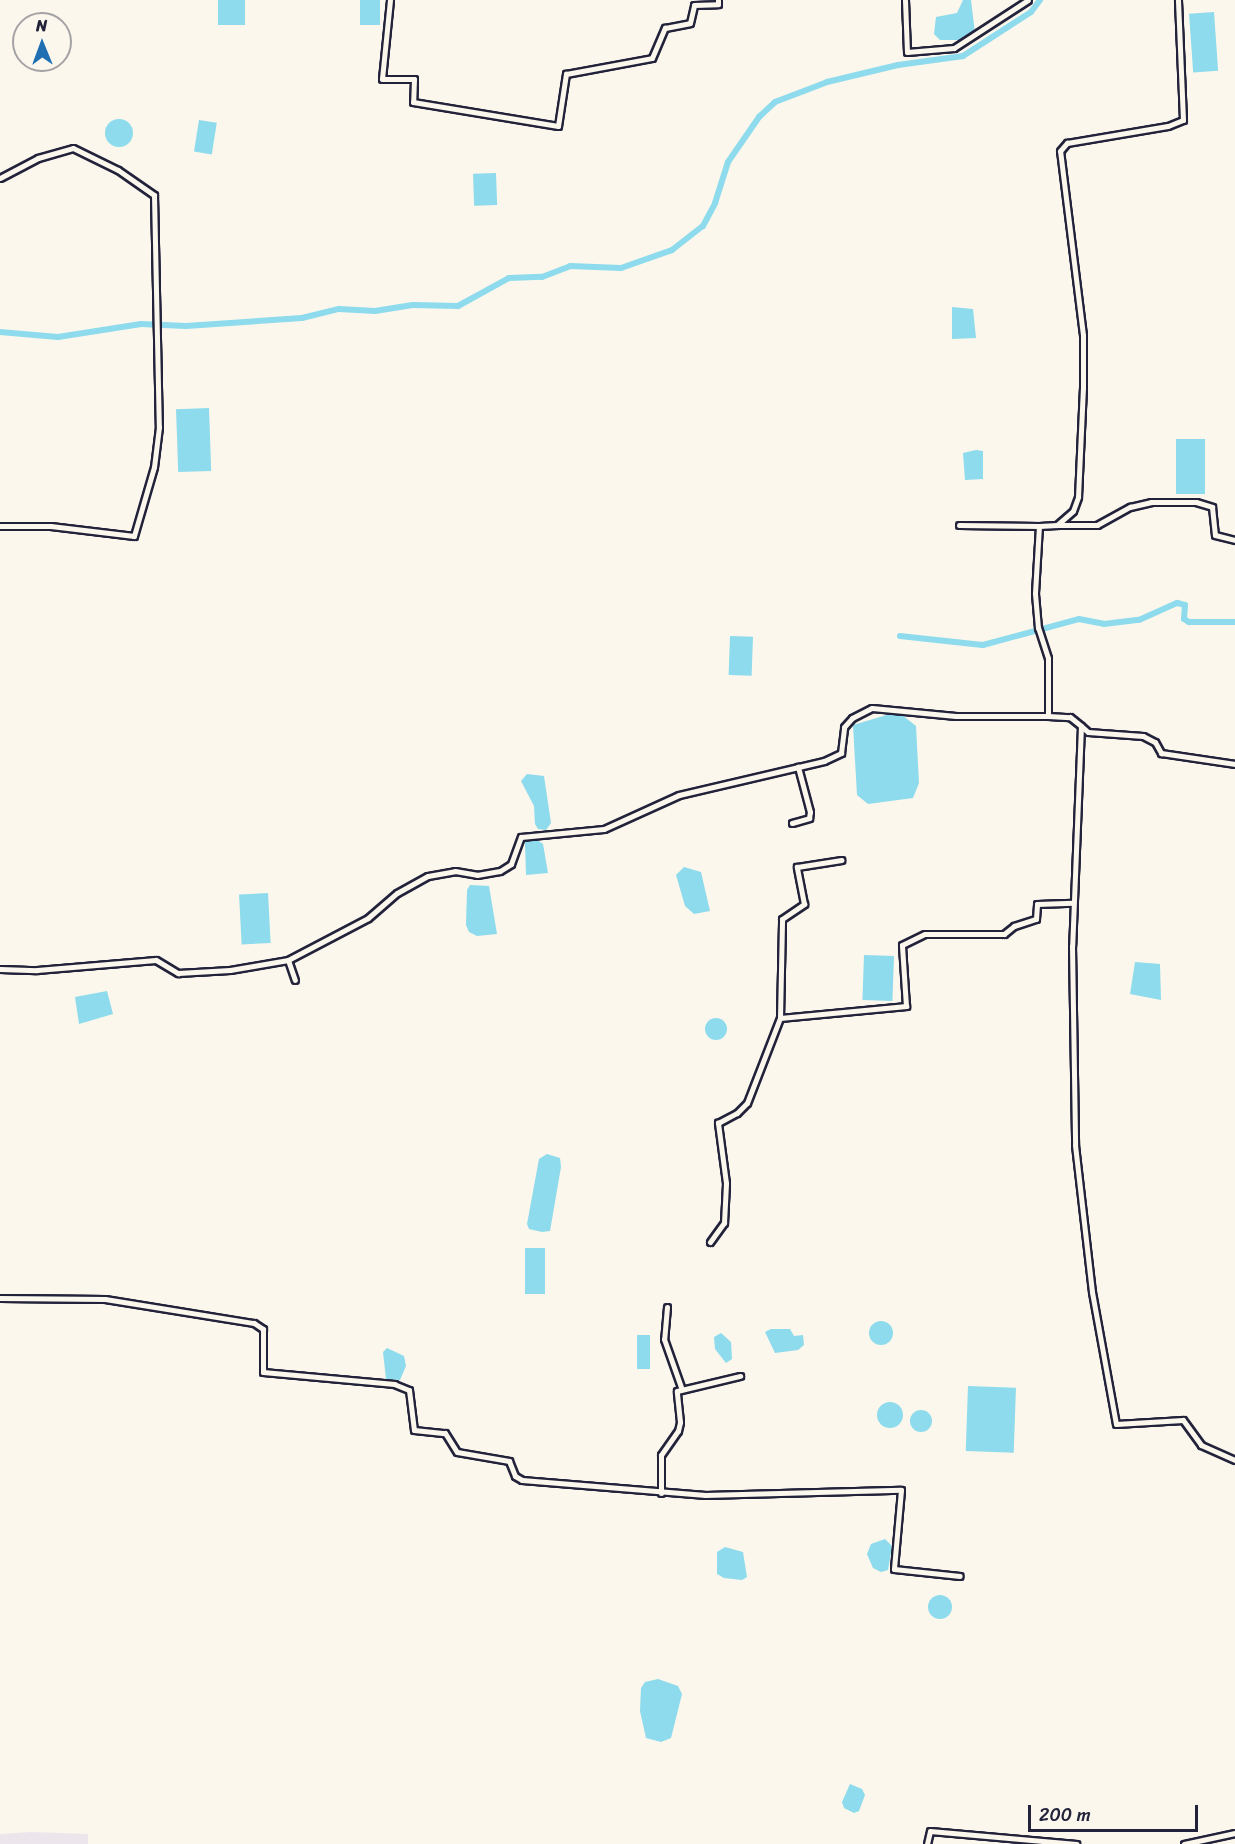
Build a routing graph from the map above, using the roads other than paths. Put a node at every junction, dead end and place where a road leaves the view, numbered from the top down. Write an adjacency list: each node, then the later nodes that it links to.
1 (390, 0): 2 (street)
2 (718, 0)
3 (905, 0): 4 (street)
4 (1028, 0)
5 (1178, 0): 8 (street)
6 (0, 178): 9 (street)
7 (958, 525): 10 (street)
8 (1057, 525): 10 (street); 11 (street)
9 (0, 526)
10 (1039, 526): 12 (street)
11 (1235, 540)
12 (1048, 717): 13 (street); 15 (street)
13 (1081, 726): 14 (street); 18 (street)
14 (1235, 764)
15 (798, 767): 16 (street); 19 (street)
16 (792, 823)
17 (841, 860): 22 (street)
18 (1073, 903): 22 (street); 28 (street)
19 (288, 960): 20 (street); 21 (street)
20 (0, 969)
21 (295, 980)
22 (780, 1018): 23 (street)
23 (710, 1242)
24 (0, 1298): 29 (street)
25 (667, 1307): 27 (street)
26 (740, 1376): 27 (street)
27 (681, 1387): 29 (street)
28 (1235, 1460)
29 (661, 1493): 30 (street)
30 (960, 1576)
31 (1235, 1833): 34 (street)
32 (927, 1844): 33 (street)
33 (1076, 1844)
34 (1184, 1844)

